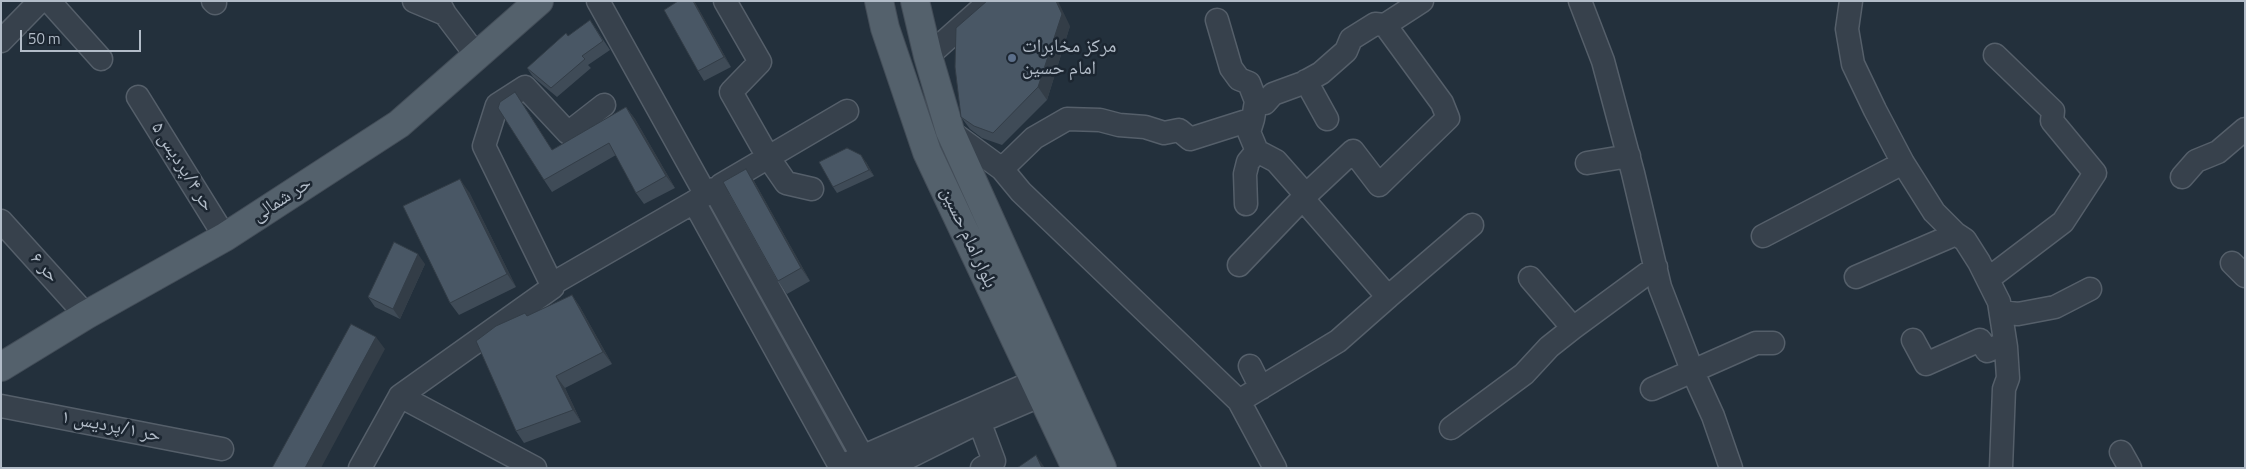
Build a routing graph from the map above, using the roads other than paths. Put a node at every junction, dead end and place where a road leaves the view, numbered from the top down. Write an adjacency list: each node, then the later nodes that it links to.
1 (40, 1): 16 (street)
2 (49, 1): 20 (street)
3 (414, 1): 13 (street)
4 (539, 1): 17 (main road, حر شمالی)
5 (598, 1): 37 (street)
6 (725, 1): 31 (street)
7 (878, 1): 62 (main road, بلوار امام حسین)
8 (915, 1): 19 (main road, بلوار امام حسین)
9 (990, 1): 19 (street)
10 (1422, 1): 15 (street)
11 (1580, 1): 30 (street)
12 (1851, 1): 33 (street)
13 (441, 8): 17 (street)
14 (1218, 20): 24 (street)
15 (1385, 25): 21 (street); 38 (street)
16 (1, 41)
17 (476, 55): 44 (main road, حر شمالی)
18 (1995, 55): 49 (street)
19 (928, 56): 28 (main road, بلوار امام حسین)
20 (101, 59)
21 (1306, 81): 24 (street); 26 (street)
22 (138, 97): 44 (street, حر ۴/پردیس ۵)
23 (604, 105): 50 (street)
24 (1255, 110): 29 (street); 34 (street)
25 (847, 111): 31 (street)
26 (1327, 119)
27 (2245, 130): 35 (street)
28 (950, 131): 34 (street); 78 (main road, بلوار امام حسین)
29 (1257, 151): 38 (street); 39 (street)
30 (1629, 156): 32 (street); 46 (street)
31 (768, 157): 36 (street); 37 (street)
32 (1587, 163)
33 (1903, 163): 42 (street); 43 (street)
34 (1002, 169): 66 (street)
35 (2182, 176)
36 (812, 189)
37 (705, 196): 50 (street); 71 (street); 72 (street)
38 (1304, 197): 45 (street); 52 (street)
39 (1246, 204)
40 (1, 221): 54 (street, حر ۶)
41 (1472, 225): 52 (street)
42 (1956, 234): 47 (street); 49 (street)
43 (1763, 236)
44 (226, 237): 54 (main road, حر شمالی)
45 (1239, 265)
46 (1656, 267): 55 (street); 61 (street)
47 (1856, 277)
48 (1530, 278): 55 (street)
49 (1988, 279): 53 (street)
50 (552, 284): 65 (street)
51 (2090, 290): 53 (street)
52 (1388, 297): 63 (street)
53 (2000, 312): 58 (street)
54 (86, 315): 60 (main road, حر شمالی)
55 (1573, 328): 69 (street)
56 (1913, 340): 58 (street)
57 (1773, 343): 61 (street)
58 (2006, 344): 81 (street)
59 (1250, 366): 63 (street)
60 (1, 367)
61 (1692, 370): 64 (street); 80 (street)
62 (1039, 388): 68 (street); 77 (main road, بلوار امام حسین)
63 (1261, 388): 66 (street)
64 (1652, 389)
65 (400, 396): 73 (street); 74 (street)
66 (1239, 401): 79 (street)
67 (1, 406): 70 (street, حر ۱/پردیس ۱)
68 (977, 415): 71 (street); 75 (street); 76 (street)
69 (1451, 428)
70 (222, 449)
71 (865, 462): 72 (street)
72 (840, 467)
73 (360, 468)
74 (535, 468)
75 (886, 468)
76 (982, 468)
77 (1076, 468)
78 (1102, 468)
79 (1275, 468)
80 (1731, 468)
81 (2000, 468)

